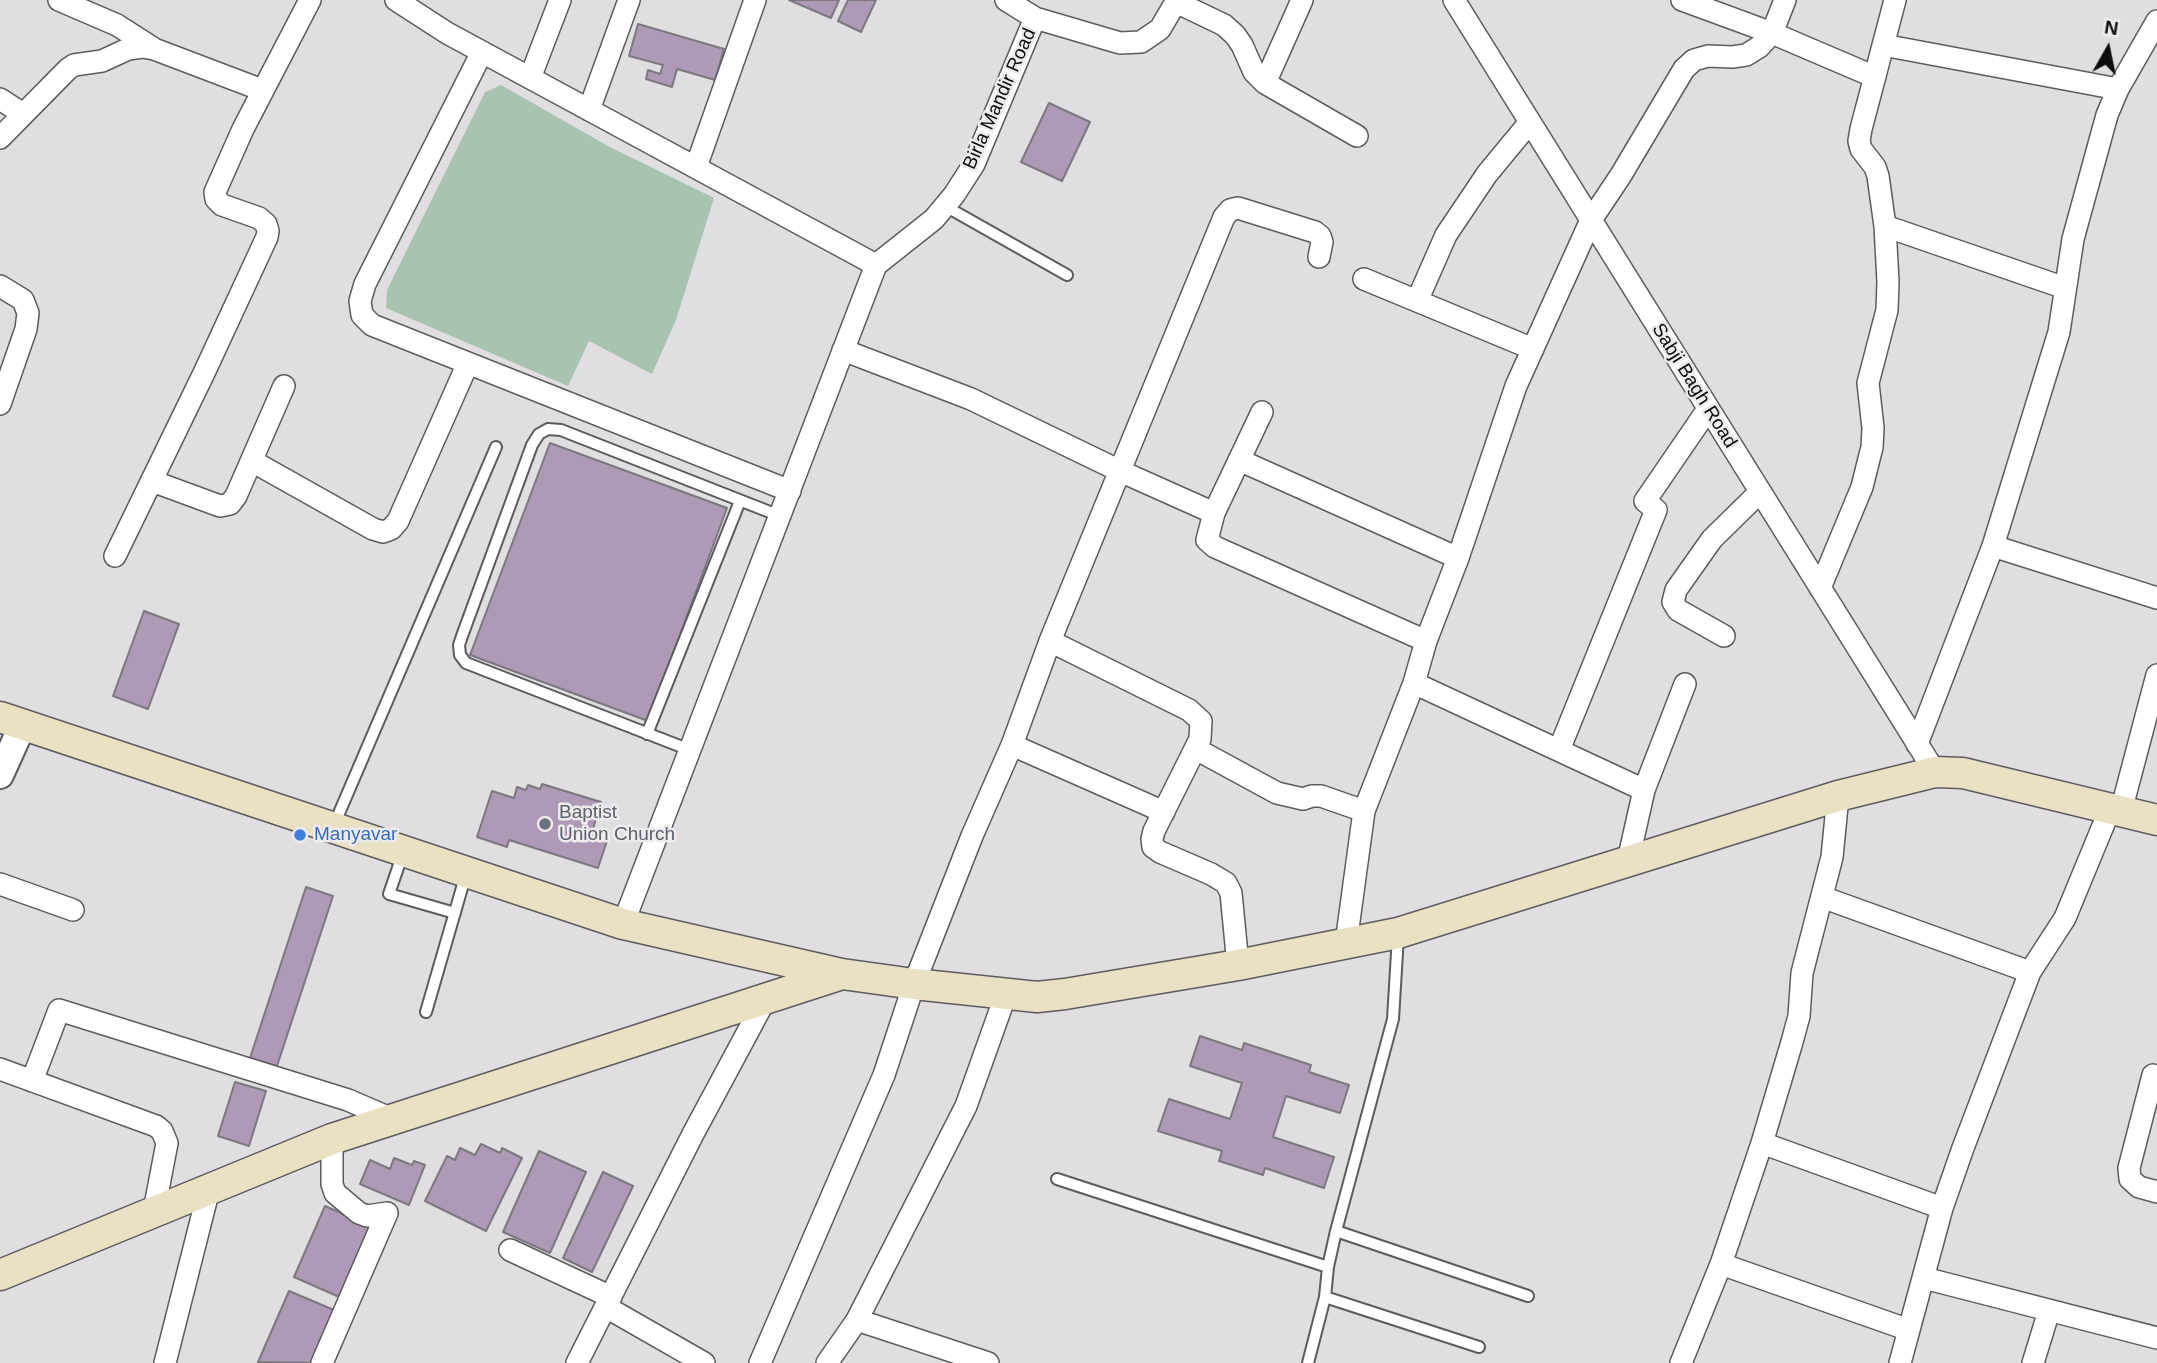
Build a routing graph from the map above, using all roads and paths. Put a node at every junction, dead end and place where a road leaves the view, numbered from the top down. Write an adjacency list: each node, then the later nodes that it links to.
1 (59, 0): 18 (street)
2 (310, 0): 24 (street)
3 (396, 0): 19 (street)
4 (560, 0): 21 (street)
5 (629, 0): 26 (street)
6 (755, 0): 31 (street)
7 (1006, 0): 14 (street)
8 (1302, 0): 22 (street)
9 (1454, 0): 28 (street, Sabji Bagh Road)
10 (1682, 0): 16 (street)
11 (1785, 0): 16 (street)
12 (1895, 0): 17 (street)
13 (1176, 1): 14 (street, Birla Mandir Road); 22 (street)
14 (1031, 10): 32 (street, Birla Mandir Road)
15 (2157, 21): 23 (street)
16 (1772, 33): 20 (street); 33 (street)
17 (1883, 45): 20 (street); 23 (street)
18 (154, 49): 24 (street); 27 (street)
19 (482, 52): 21 (street); 44 (street)
20 (1875, 77): 34 (street)
21 (530, 78): 26 (street)
22 (1265, 83): 29 (street)
23 (2118, 89): 40 (street)
24 (262, 90): 53 (street)
25 (0, 99): 27 (street)
26 (589, 110): 31 (street)
27 (23, 114): 30 (street)
28 (1530, 122): 33 (street, Sabji Bagh Road); 41 (street)
29 (1357, 136)
30 (0, 138)
31 (696, 167): 36 (street)
32 (946, 206): 36 (street, Birla Mandir Road); 37 (lane)
33 (1591, 220): 42 (street); 47 (street, Sabji Bagh Road)
34 (1885, 226): 40 (street); 62 (street)
35 (1319, 257): 52 (street)
36 (876, 265): 43 (street)
37 (1067, 275)
38 (1364, 279): 41 (street)
39 (0, 286): 46 (street)
40 (2065, 288): 59 (street)
41 (1417, 301): 42 (street)
42 (1533, 349): 61 (street)
43 (843, 350): 52 (street); 54 (street)
44 (468, 363): 51 (street); 54 (street)
45 (284, 386): 51 (street)
46 (0, 404)
47 (1708, 409): 55 (street, Sabji Bagh Road); 76 (street)
48 (1262, 412): 50 (street)
49 (496, 447): 85 (lane)
50 (1239, 460): 57 (street); 61 (street)
51 (252, 461): 53 (street)
52 (1120, 471): 57 (street); 65 (street)
53 (152, 481): 60 (street)
54 (790, 491): 58 (street)
55 (1760, 492): 62 (street, Sabji Bagh Road); 64 (street)
56 (740, 501): 58 (lane); 71 (lane); 71 (lane)
57 (1214, 513): 66 (street)
58 (780, 516): 75 (street)
59 (1993, 547): 63 (street); 72 (street)
60 (115, 556)
61 (1458, 558): 66 (street)
62 (1820, 588): 72 (street, Sabji Bagh Road)
63 (2157, 598)
64 (1724, 636)
65 (1050, 641): 73 (street); 74 (street)
66 (1426, 641): 68 (street)
67 (2157, 675): 81 (street)
68 (1414, 683): 76 (street); 82 (street)
69 (1685, 684): 79 (street)
70 (12, 721): 78 (street); 85 (main road)
71 (647, 734): 75 (lane)
72 (1917, 744): 77 (street, Sabji Bagh Road)
73 (1012, 745): 83 (street); 99 (street)
74 (1196, 748): 82 (street); 83 (street)
75 (690, 750): 93 (street)
76 (1559, 750): 79 (street)
77 (1935, 772): 80 (main road); 81 (main road)
78 (0, 775)
79 (1644, 790): 87 (street)
80 (1838, 796): 87 (main road); 90 (street)
81 (2115, 810): 84 (main road); 97 (street)
82 (1364, 811): 95 (street)
83 (1164, 812): 96 (street)
84 (2157, 820)
85 (333, 827): 86 (main road)
86 (404, 851): 88 (main road); 92 (lane)
87 (1628, 861): 94 (main road)
88 (467, 872): 92 (lane); 93 (main road)
89 (0, 884): 91 (street)
90 (1822, 897): 97 (street); 108 (street)
91 (73, 910)
92 (454, 913): 102 (lane)
93 (623, 924): 98 (main road)
94 (1398, 933): 95 (main road); 114 (lane)
95 (1346, 943): 96 (main road)
96 (1238, 965): 100 (main road)
97 (2030, 972): 112 (street)
98 (842, 974): 99 (main road); 101 (main road)
99 (914, 984): 100 (main road); 132 (street)
100 (1006, 994): 124 (street)
101 (766, 999): 106 (main road); 122 (street)
102 (426, 1012)
103 (0, 1069): 105 (street)
104 (2153, 1075): 111 (street)
105 (32, 1081): 106 (street); 113 (street)
106 (392, 1119): 107 (main road)
107 (332, 1139): 110 (main road); 129 (street)
108 (1762, 1143): 112 (street); 116 (street)
109 (1057, 1179): 117 (lane)
110 (209, 1189): 113 (main road); 128 (street)
111 (2157, 1192)
112 (1942, 1208): 119 (street)
113 (154, 1211): 118 (main road)
114 (1336, 1231): 117 (lane); 120 (lane)
115 (510, 1250): 122 (street)
116 (1721, 1264): 125 (street); 136 (street)
117 (1328, 1268): 121 (lane)
118 (0, 1275)
119 (1924, 1278): 123 (street); 125 (street)
120 (1528, 1296)
121 (1325, 1297): 127 (lane); 135 (lane)
122 (608, 1302): 130 (street); 131 (street)
123 (2049, 1311): 126 (street); 138 (street)
124 (857, 1320): 133 (street); 134 (street)
125 (1909, 1330): 137 (street)
126 (2157, 1338)
127 (1479, 1347)
128 (165, 1363)
129 (322, 1363)
130 (577, 1363)
131 (704, 1363)
132 (760, 1363)
133 (827, 1363)
134 (988, 1363)
135 (1308, 1363)
136 (1681, 1363)
137 (1900, 1363)
138 (2033, 1363)

